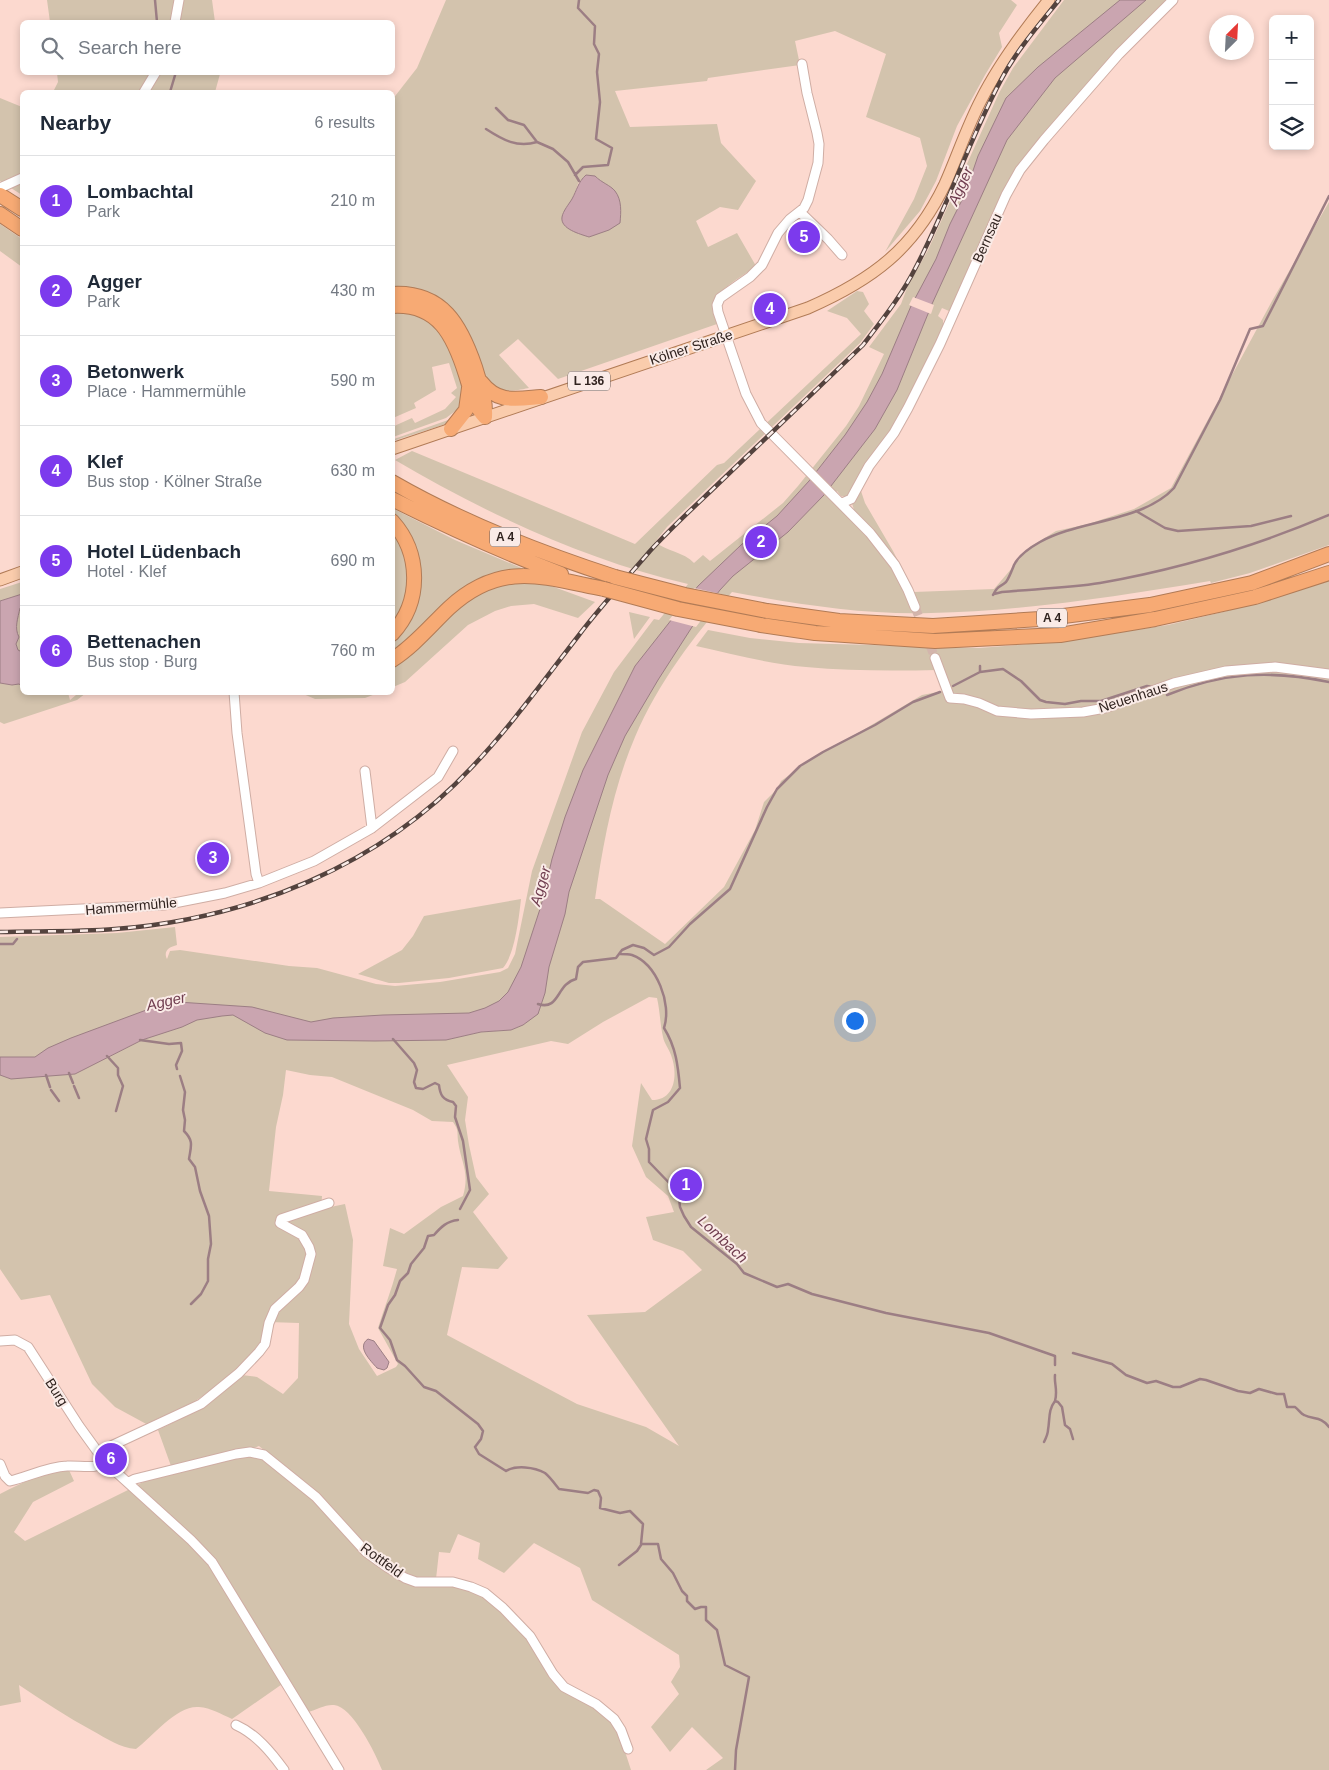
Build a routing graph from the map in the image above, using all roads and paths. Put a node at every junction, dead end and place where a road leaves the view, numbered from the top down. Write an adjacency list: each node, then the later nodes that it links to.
1 (179, 0): 4 (street)
2 (1048, 0): 18 (main road, Kölner Straße / L 136)
3 (1173, 0): 26 (street, Bernsau)
4 (176, 20)
5 (802, 64): 12 (street)
6 (154, 75): 7 (street)
7 (145, 90)
8 (20, 179): 9 (street)
9 (0, 188)
10 (0, 195): 11 (highway)
11 (20, 208)
12 (800, 212): 15 (street); 18 (street)
13 (0, 214): 14 (highway)
14 (20, 228)
15 (842, 255)
16 (395, 294): 19 (highway)
17 (395, 306): 19 (highway)
18 (726, 336): 20 (main road, Kölner Straße / L 136); 26 (street)
19 (474, 382): 20 (highway); 21 (highway); 22 (highway)
20 (541, 398): 21 (main road, Kölner Straße / L 136)
21 (485, 417): 22 (main road, Kölner Straße)
22 (451, 429): 23 (main road, Kölner Straße)
23 (395, 448)
24 (395, 484): 28 (highway, A 4, bridge)
25 (395, 500): 32 (highway, A 4)
26 (842, 503): 33 (street)
27 (395, 525): 34 (highway)
28 (1329, 554)
29 (1329, 572): 32 (highway, A 4, bridge)
30 (20, 573): 31 (main road)
31 (0, 580)
32 (604, 589): 35 (highway)
33 (915, 607)
34 (395, 630)
35 (395, 658)
36 (935, 658): 37 (street, Neuenhaus)
37 (1329, 674)
38 (234, 695): 42 (street)
39 (453, 752): 41 (street, Hammermühle)
40 (366, 770): 41 (street)
41 (372, 828): 42 (street, Hammermühle)
42 (259, 883): 43 (street, Hammermühle)
43 (0, 913)
44 (329, 1203): 46 (street)
45 (0, 1341): 46 (street, Burg)
46 (98, 1452): 47 (street, Burg)
47 (105, 1462): 48 (street); 49 (street, Burg)
48 (0, 1464)
49 (129, 1482): 51 (street, Rottfeld); 53 (street, Burg)
50 (236, 1725): 52 (street)
51 (628, 1749)
52 (284, 1770)
53 (339, 1770)

